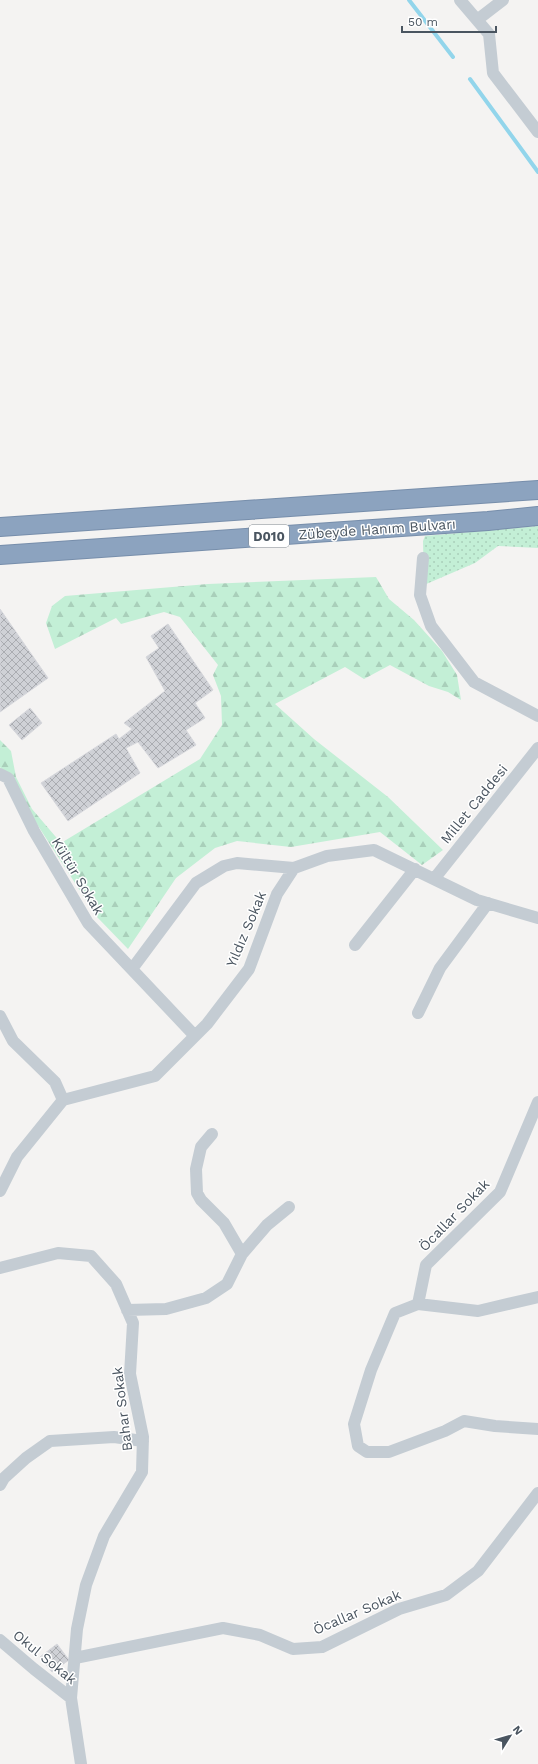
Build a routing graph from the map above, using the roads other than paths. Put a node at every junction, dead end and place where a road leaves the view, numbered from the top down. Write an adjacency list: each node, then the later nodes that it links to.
1 (460, 0): 3 (street)
2 (503, 0): 3 (street)
3 (477, 20): 4 (street)
4 (538, 132)
5 (538, 490): 7 (highway, Zübeyde Hanım Bulvarı / D010)
6 (538, 516): 8 (highway, Zübeyde Hanım Bulvarı / D010)
7 (0, 527)
8 (0, 555)
9 (423, 558): 10 (street)
10 (538, 716)
11 (538, 748): 15 (street, Millet Caddesi)
12 (0, 774): 19 (street, Kültür Sokak)
13 (294, 868): 14 (street); 19 (street); 22 (street, Yıldız Sokak)
14 (415, 869): 15 (street); 18 (street)
15 (434, 879): 16 (street)
16 (488, 903): 17 (street); 20 (street)
17 (538, 918)
18 (355, 945)
19 (132, 969): 22 (street, Kültür Sokak)
20 (418, 1013)
21 (1, 1018): 23 (street)
22 (195, 1036): 23 (street, Yıldız Sokak)
23 (63, 1100): 26 (street)
24 (538, 1102): 31 (street, Öcallar Sokak)
25 (212, 1134): 28 (street)
26 (0, 1191)
27 (289, 1207): 28 (street)
28 (242, 1254): 32 (street)
29 (0, 1268): 32 (street, Bahar Sokak)
30 (538, 1297): 31 (street)
31 (418, 1304): 33 (street)
32 (127, 1310): 34 (street, Bahar Sokak)
33 (538, 1429)
34 (143, 1441): 35 (street); 38 (street, Bahar Sokak)
35 (0, 1485)
36 (538, 1493): 38 (street, Öcallar Sokak)
37 (0, 1640): 39 (street, Okul Sokak)
38 (75, 1658): 39 (street, Bahar Sokak)
39 (71, 1698): 40 (street, Bahar Sokak)
40 (81, 1764)

